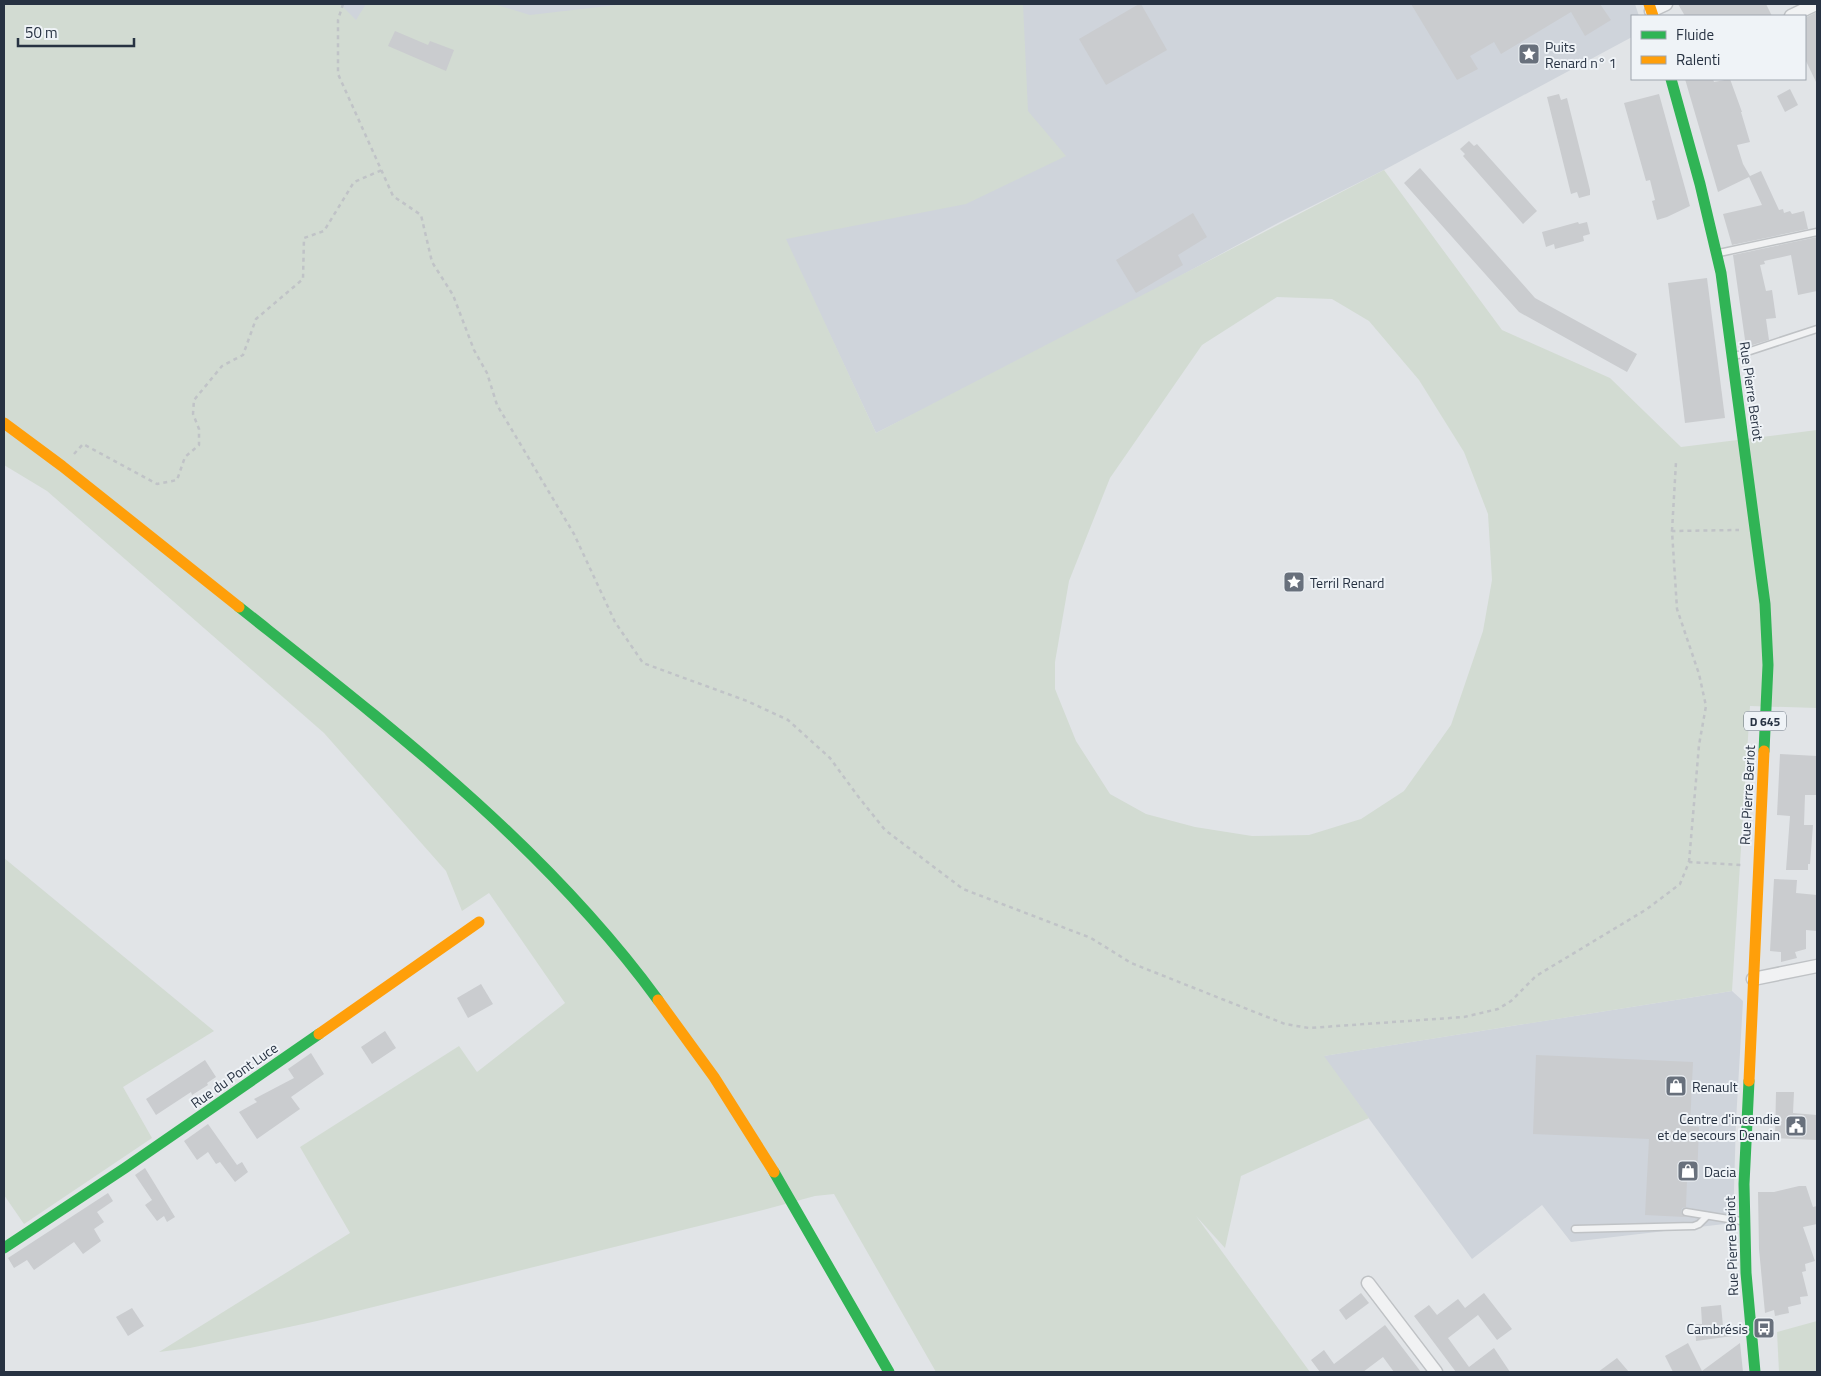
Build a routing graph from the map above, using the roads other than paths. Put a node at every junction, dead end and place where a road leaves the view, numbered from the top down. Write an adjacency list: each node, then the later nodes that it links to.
1 (1666, 4): 3 (street)
2 (1816, 4): 4 (street)
3 (1651, 10)
4 (1793, 15)
5 (1671, 80): 7 (main road, Rue Pierre Beriot / D 645)
6 (1817, 232): 7 (lane)
7 (1718, 253): 9 (main road, Rue Pierre Beriot / D 645)
8 (1817, 329): 9 (lane)
9 (1732, 357): 13 (main road, Rue Pierre Beriot / D 645)
10 (4, 423): 20 (main road)
11 (479, 922): 18 (main road, Rue du Pont Luce)
12 (1817, 966): 13 (street)
13 (1753, 979): 16 (main road, Rue Pierre Beriot / D 645)
14 (1686, 1212): 15 (lane)
15 (1707, 1216): 16 (lane); 17 (lane)
16 (1744, 1221): 22 (main road, Rue Pierre Beriot / D 645)
17 (1575, 1229)
18 (4, 1248)
19 (1368, 1283): 21 (street)
20 (890, 1372)
21 (1436, 1372)
22 (1755, 1372)

